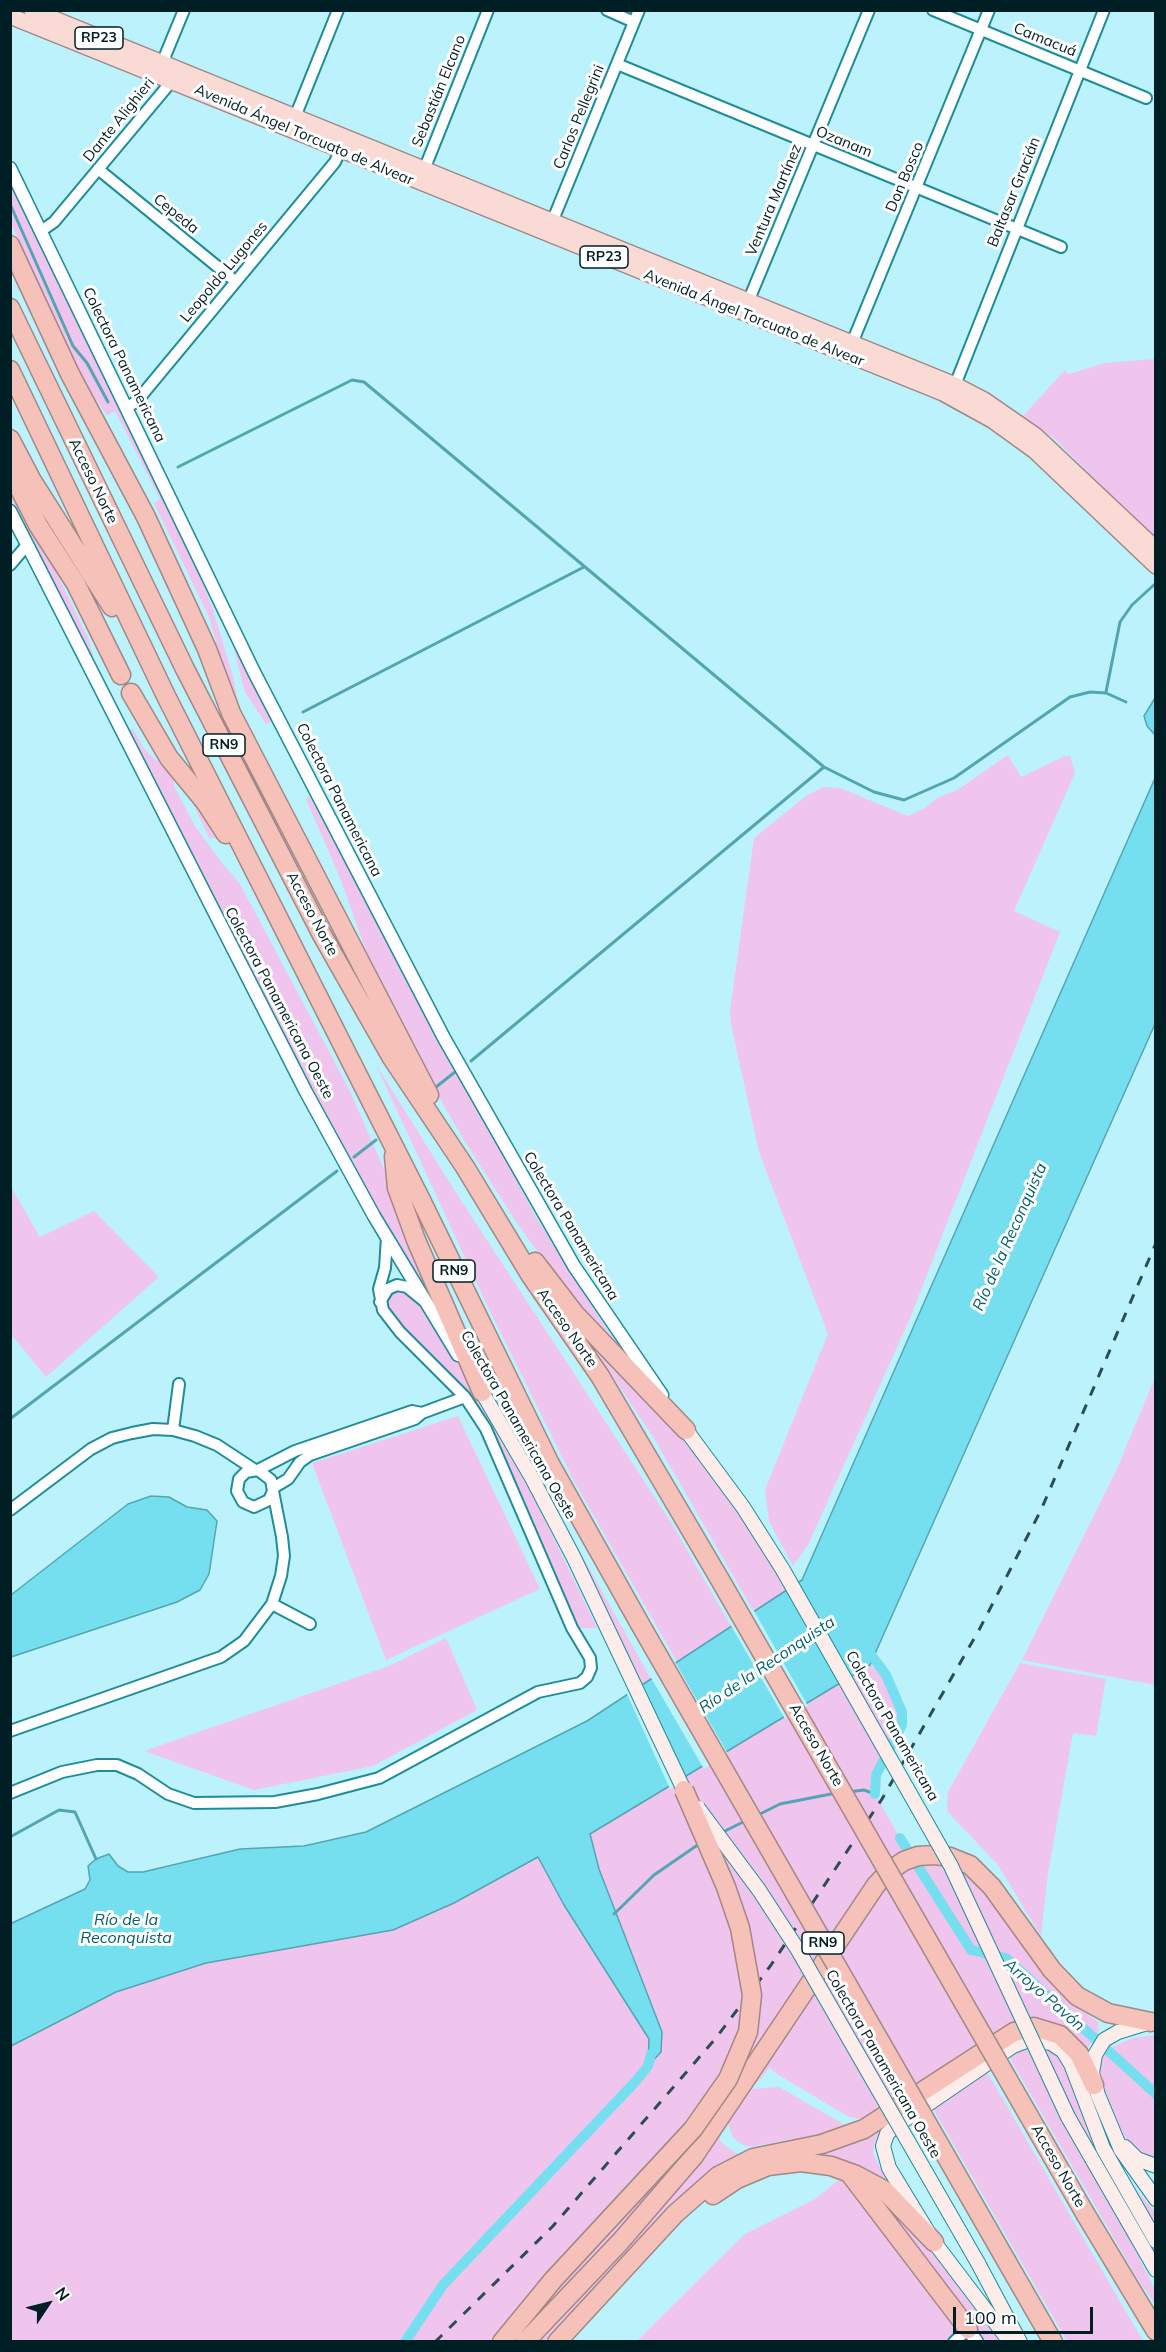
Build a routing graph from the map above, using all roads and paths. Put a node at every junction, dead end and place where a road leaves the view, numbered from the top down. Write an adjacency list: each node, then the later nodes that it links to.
1 (32, 10): 16 (main road, Avenida Ángel Torcuato de Alvear / RP23)
2 (184, 10): 16 (street, Dante Alighieri)
3 (338, 10): 18 (street)
4 (488, 10): 23 (street, Sebastián Elcano)
5 (607, 10): 12 (street)
6 (639, 10): 12 (street, Carlos Pellegrini)
7 (869, 10): 19 (street, Ventura Martínez)
8 (933, 10): 13 (street, Camacuá)
9 (989, 10): 13 (street, Don Bosco)
10 (1104, 10): 15 (street, Baltasar Gracián)
11 (10, 16): 16 (main road, Avenida Ángel Torcuato de Alvear / RP23)
12 (634, 22): 14 (street, Carlos Pellegrini)
13 (982, 30): 15 (street, Camacuá); 24 (street, Don Bosco)
14 (617, 64): 19 (street, Ozanam); 25 (street, Carlos Pellegrini)
15 (1080, 70): 17 (street, Camacuá); 26 (street, Baltasar Gracián)
16 (167, 72): 18 (main road, Avenida Ángel Torcuato de Alvear / RP23); 20 (main road, Avenida Ángel Torcuato de Alvear / RP23); 22 (street, Dante Alighieri)
17 (1146, 98)
18 (296, 117): 23 (main road, Avenida Ángel Torcuato de Alvear / RP23)
19 (814, 146): 24 (street, Ozanam); 31 (street, Ventura Martínez)
20 (340, 151): 23 (main road, Avenida Ángel Torcuato de Alvear / RP23); 30 (street, Leopoldo Lugones)
21 (10, 168): 27 (street, Colectora Panamericana)
22 (98, 169): 27 (street, Dante Alighieri); 30 (street, Cepeda)
23 (421, 177): 25 (main road, Avenida Ángel Torcuato de Alvear / RP23)
24 (917, 188): 26 (street, Ozanam); 33 (street, Don Bosco)
25 (550, 228): 31 (main road, Avenida Ángel Torcuato de Alvear / RP23); 33 (main road, Avenida Ángel Torcuato de Alvear / RP23)
26 (1015, 228): 29 (street, Ozanam); 35 (street, Baltasar Gracián)
27 (41, 231): 36 (street, Colectora Panamericana)
28 (10, 245): 49 (highway)
29 (1061, 247)
30 (235, 281): 36 (street, Leopoldo Lugones)
31 (748, 302): 33 (main road, Avenida Ángel Torcuato de Alvear / RP23)
32 (10, 308): 49 (highway, Acceso Norte / RN9)
33 (849, 350): 35 (main road, Avenida Ángel Torcuato de Alvear / RP23); 43 (main road, Avenida Ángel Torcuato de Alvear / RP23)
34 (10, 370): 46 (highway, Acceso Norte / RN9)
35 (955, 385): 41 (main road, Avenida Ángel Torcuato de Alvear / RP23)
36 (126, 408): 57 (street, Colectora Panamericana)
37 (10, 439): 46 (highway)
38 (10, 470): 44 (highway)
39 (10, 511): 40 (street, Colectora Panamericana Oeste)
40 (27, 545): 42 (street); 50 (street, Colectora Panamericana Oeste)
41 (1155, 549)
42 (10, 565)
43 (1155, 566)
44 (121, 675)
45 (131, 693): 47 (highway)
46 (166, 696): 47 (highway, Acceso Norte / RN9)
47 (278, 913): 48 (highway, Acceso Norte / RN9)
48 (392, 1145): 54 (highway); 91 (highway, Acceso Norte / RN9, bridge)
49 (465, 1167): 57 (highway); 83 (highway, Acceso Norte / RN9, bridge)
50 (387, 1237): 51 (street); 52 (street, Colectora Panamericana Oeste)
51 (380, 1302): 52 (street); 54 (street)
52 (426, 1302): 54 (street, Colectora Panamericana Oeste)
53 (179, 1384): 56 (street)
54 (473, 1395): 55 (street); 70 (main road, Colectora Panamericana Oeste); 71 (street)
55 (422, 1413): 58 (street); 60 (street)
56 (173, 1430): 59 (street); 65 (street)
57 (686, 1430): 82 (main road, Colectora Panamericana, bridge)
58 (295, 1451): 60 (street); 61 (street)
59 (236, 1457): 61 (street); 62 (street)
60 (300, 1462): 63 (street)
61 (257, 1470): 62 (street); 63 (street)
62 (239, 1479): 64 (street)
63 (273, 1489): 64 (street); 66 (street)
64 (260, 1506): 66 (street)
65 (10, 1510)
66 (279, 1519): 67 (street)
67 (272, 1604): 68 (street); 69 (street)
68 (310, 1624)
69 (10, 1731)
70 (684, 1790): 86 (highway, bridge); 90 (main road, Colectora Panamericana Oeste, bridge)
71 (10, 1793)
72 (1153, 2022): 73 (main road); 87 (highway)
73 (1094, 2085): 74 (main road); 85 (highway)
74 (1112, 2131): 75 (main road); 76 (main road)
75 (1155, 2166)
76 (1131, 2168): 78 (main road); 79 (main road)
77 (849, 2172): 81 (highway); 84 (highway); 85 (highway)
78 (1155, 2188)
79 (1155, 2199)
80 (1155, 2241): 81 (main road)
81 (934, 2242): 89 (main road)
82 (1155, 2270)
83 (1155, 2331)
84 (973, 2335): 88 (street)
85 (558, 2341)
86 (502, 2342)
87 (525, 2342)
88 (954, 2342)
89 (1010, 2342)
90 (1020, 2342)
91 (1053, 2342)

